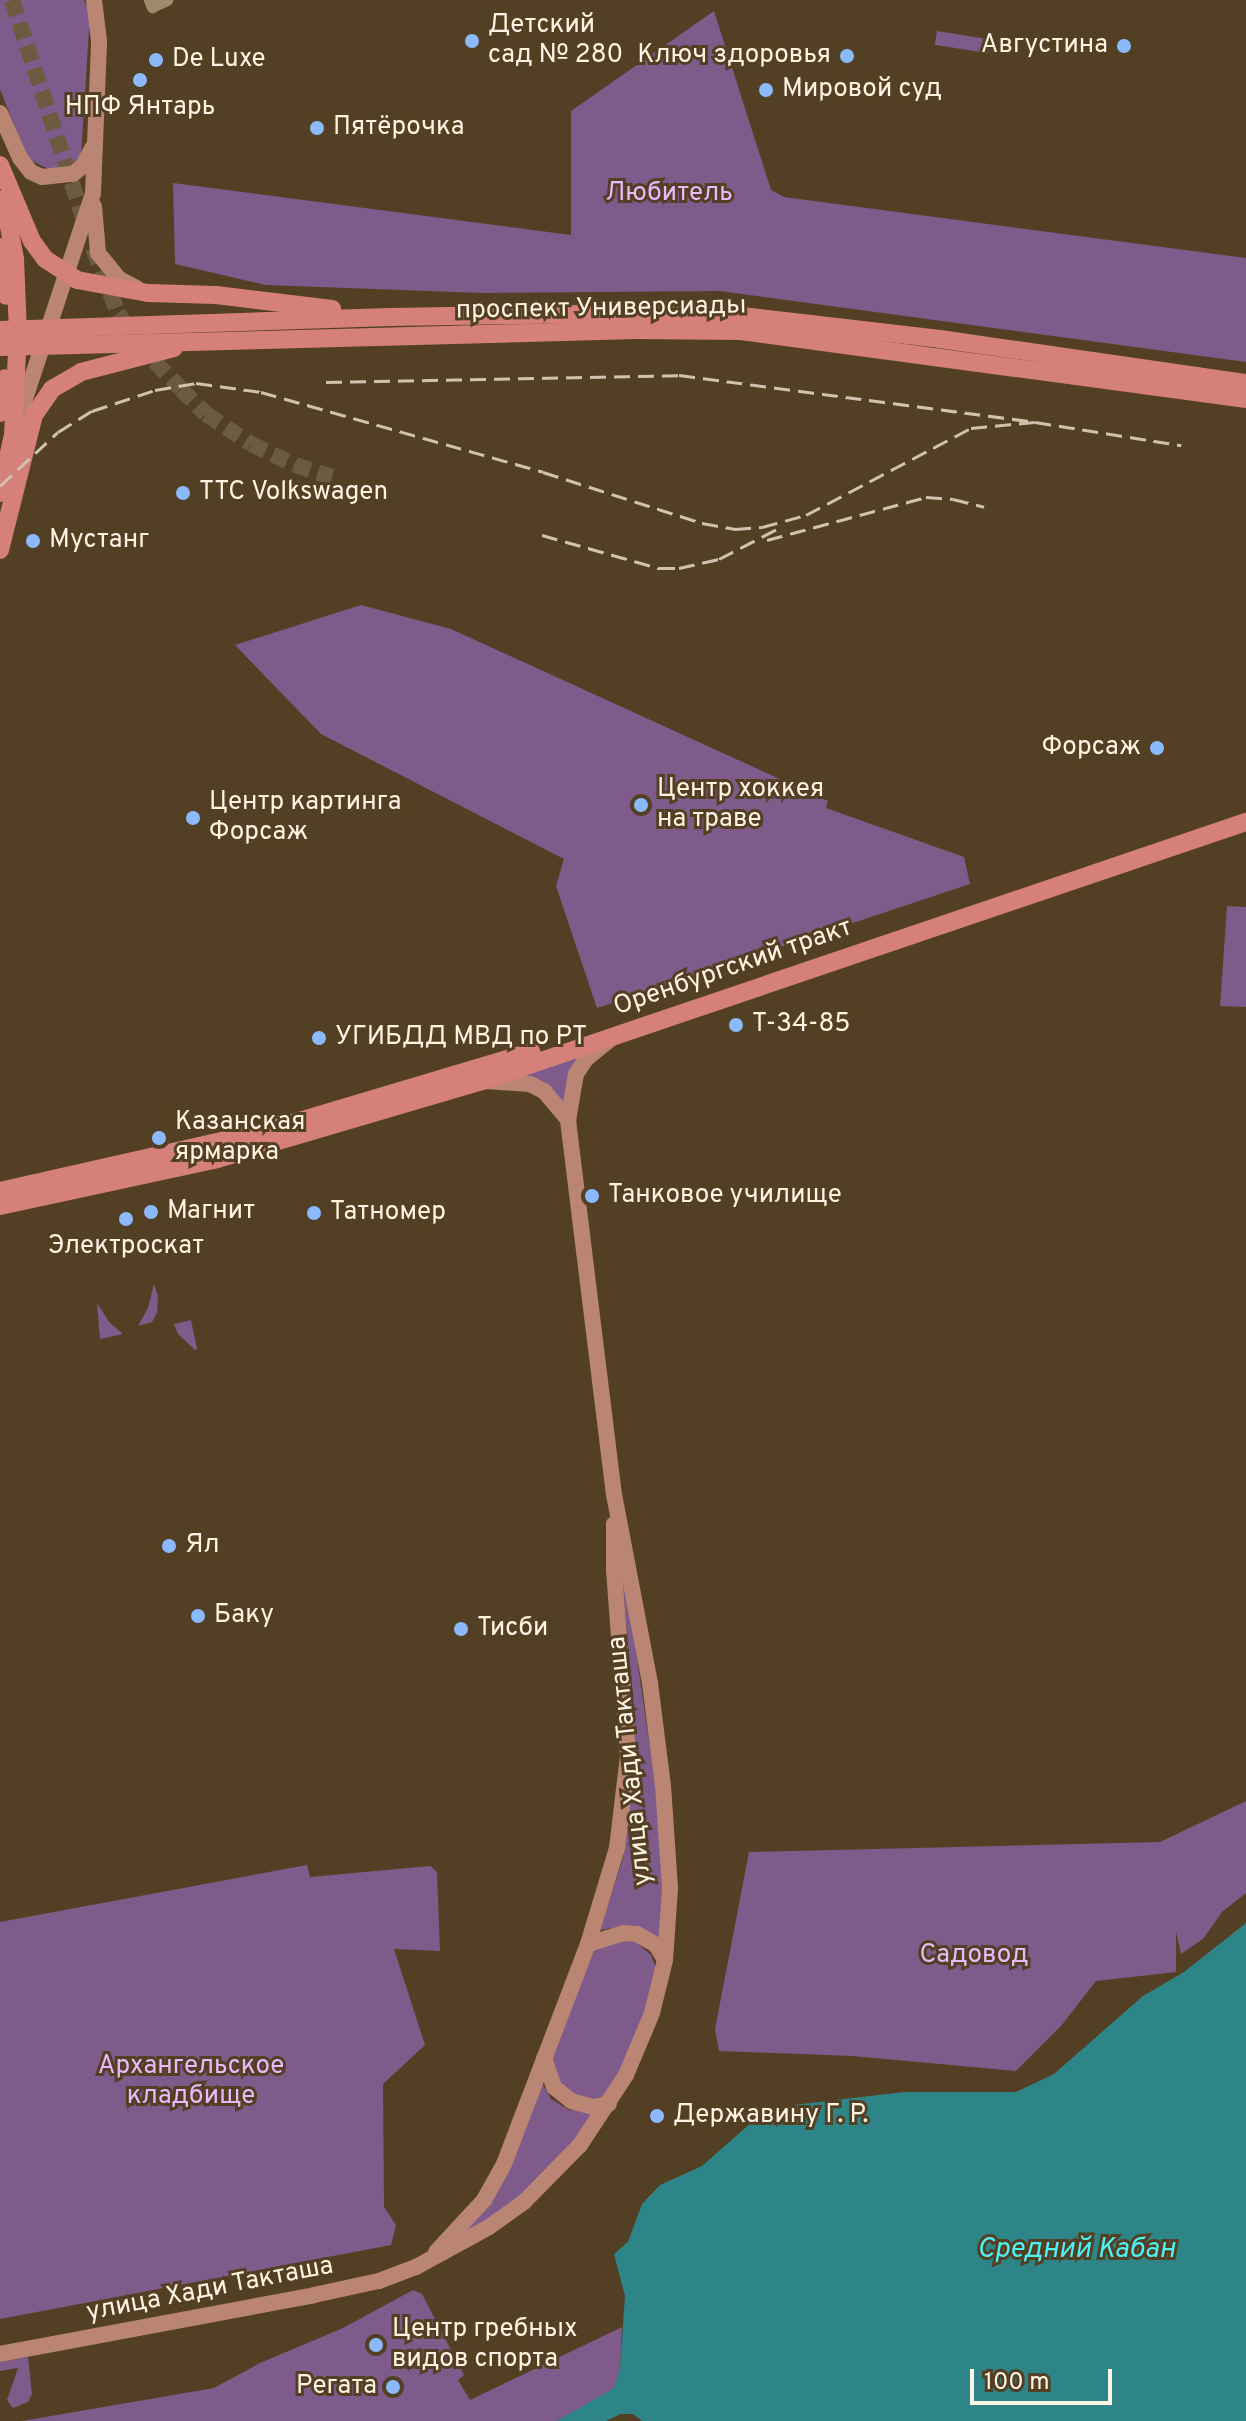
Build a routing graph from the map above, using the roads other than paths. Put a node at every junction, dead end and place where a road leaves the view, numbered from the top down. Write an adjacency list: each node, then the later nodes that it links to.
1 (94, 0): 5 (street)
2 (149, 0): 3 (street)
3 (167, 0)
4 (0, 113): 5 (street)
5 (96, 135): 8 (street)
6 (0, 165): 10 (main road)
7 (0, 180): 20 (main road)
8 (93, 193): 10 (street); 11 (street)
9 (0, 247): 19 (main road)
10 (67, 276): 11 (main road); 20 (street)
11 (148, 293): 12 (main road)
12 (390, 317): 14 (main road, проспект Универсиады); 17 (main road, проспект Универсиады)
13 (0, 330): 14 (main road, проспект Универсиады)
14 (69, 337): 15 (main road, проспект Универсиады); 16 (main road, проспект Универсиады)
15 (196, 341): 18 (main road, проспект Универсиады); 22 (main road)
16 (0, 347)
17 (1246, 383)
18 (1246, 399)
19 (0, 413)
20 (13, 435): 21 (main road)
21 (0, 493)
22 (0, 550)
23 (1246, 811): 28 (main road, Оренбургский тракт)
24 (1246, 822): 25 (main road, Оренбургский тракт)
25 (615, 1036): 26 (main road, Оренбургский тракт); 27 (street, улица Хади Такташа)
26 (482, 1081): 27 (street); 29 (main road, Оренбургский тракт)
27 (568, 1120): 30 (street, улица Хади Такташа)
28 (0, 1191)
29 (0, 1206)
30 (614, 1495): 31 (street, улица Хади Такташа); 32 (street, улица Хади Такташа)
31 (588, 1944): 32 (street); 33 (street, улица Хади Такташа)
32 (665, 1960): 34 (street, улица Хади Такташа)
33 (544, 2058): 34 (street); 35 (street, улица Хади Такташа)
34 (609, 2104): 35 (street, улица Хади Такташа)
35 (426, 2261): 36 (street, улица Хади Такташа)
36 (0, 2354)

